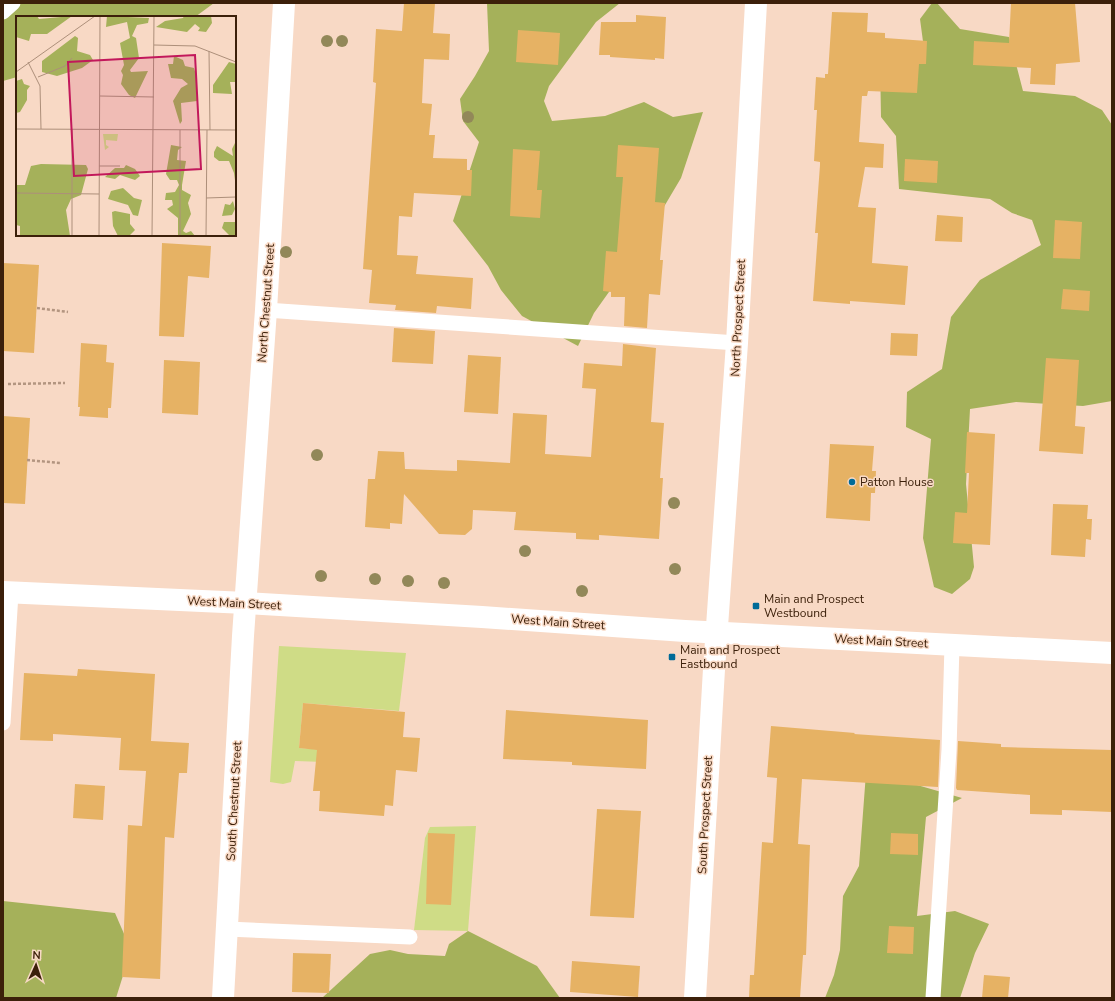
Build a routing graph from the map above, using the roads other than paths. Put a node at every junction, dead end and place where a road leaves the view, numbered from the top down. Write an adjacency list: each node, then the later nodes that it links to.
1 (12, 3): 4 (lane)
2 (284, 3): 5 (street, North Chestnut Street)
3 (756, 3): 6 (street, North Prospect Street)
4 (3, 12)
5 (266, 310): 6 (lane); 8 (street, North Chestnut Street)
6 (737, 343): 9 (street, North Prospect Street)
7 (7, 593): 8 (street, West Main Street); 12 (lane)
8 (246, 603): 9 (street, West Main Street); 13 (street, South Chestnut Street)
9 (716, 632): 10 (street, West Main Street); 16 (street, South Prospect Street)
10 (952, 645): 11 (street, West Main Street); 17 (lane)
11 (1112, 654)
12 (3, 723)
13 (227, 929): 14 (lane); 15 (street, South Chestnut Street)
14 (410, 937)
15 (223, 998)
16 (694, 998)
17 (933, 998)

